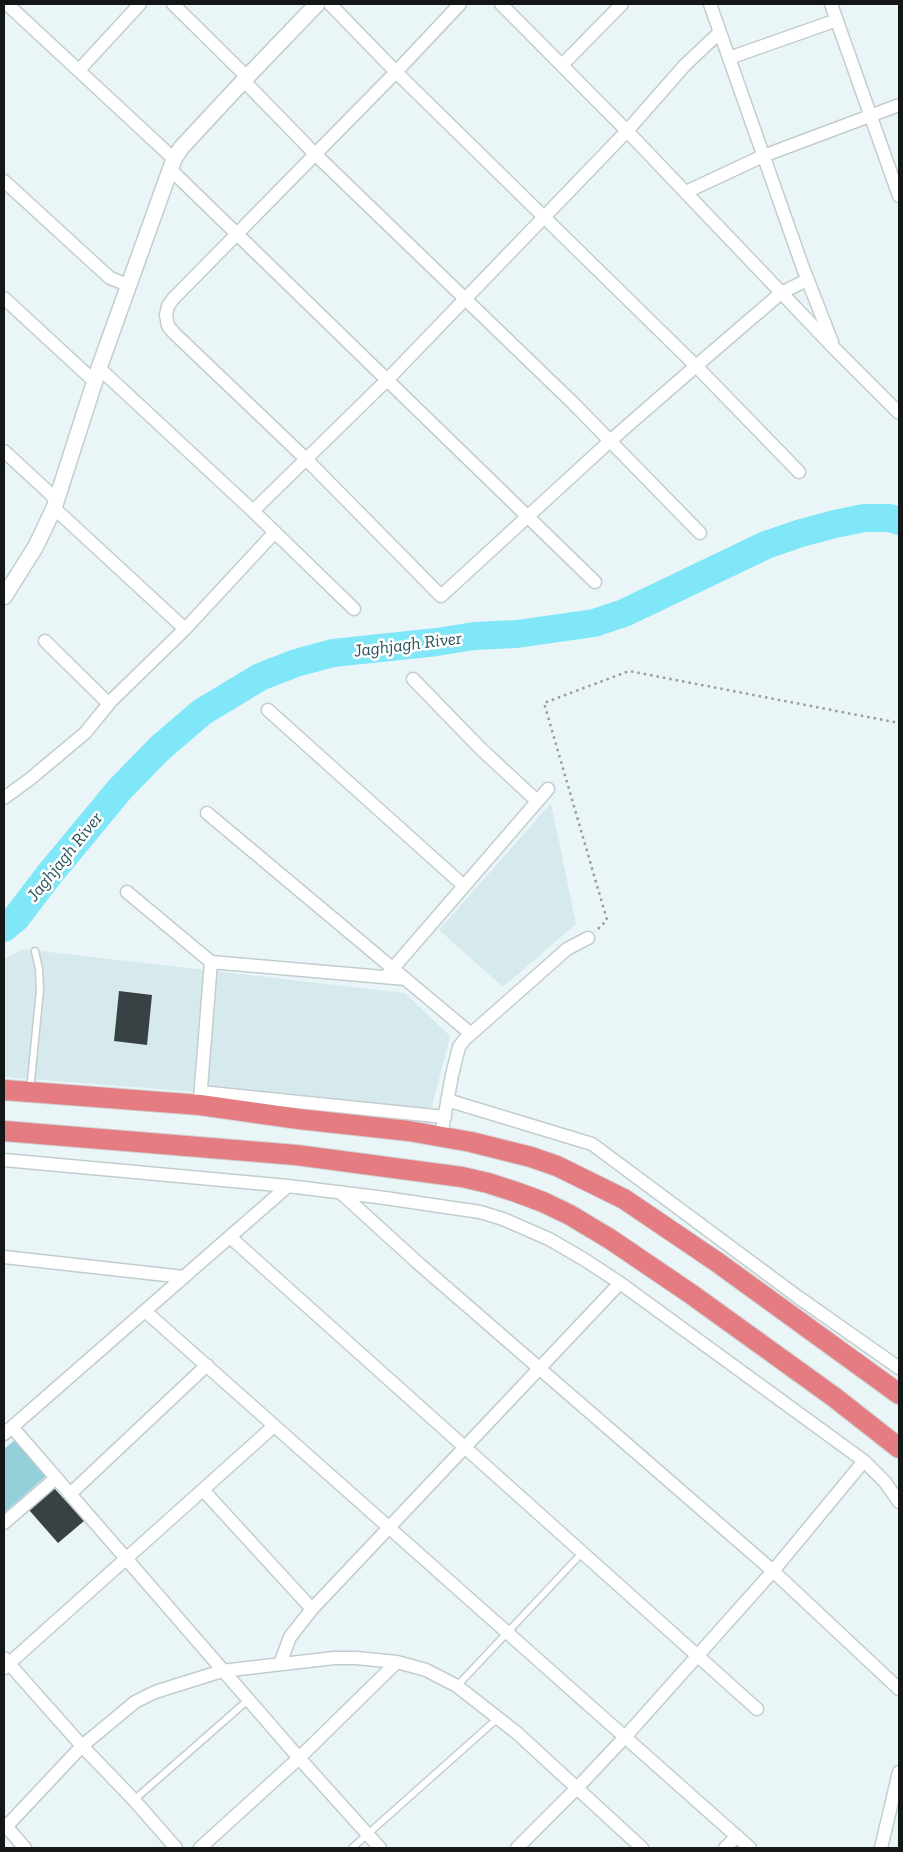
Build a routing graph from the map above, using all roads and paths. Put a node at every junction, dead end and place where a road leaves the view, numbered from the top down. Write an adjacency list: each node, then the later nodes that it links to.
1 (7, 4): 15 (street)
2 (140, 4): 15 (street)
3 (174, 4): 17 (street)
4 (317, 4): 17 (street)
5 (330, 4): 16 (street)
6 (460, 4): 16 (street)
7 (501, 4): 14 (street)
8 (622, 4): 14 (street)
9 (710, 4): 12 (street)
10 (831, 4): 11 (street)
11 (837, 20): 13 (street); 19 (street)
12 (720, 32): 13 (street); 20 (street)
13 (729, 58): 22 (street)
14 (562, 65): 20 (street)
15 (79, 70): 23 (street)
16 (396, 72): 21 (street); 27 (street)
17 (245, 79): 21 (street); 23 (street)
18 (899, 105): 19 (street)
19 (871, 116): 22 (street); 26 (street)
20 (627, 130): 25 (street); 27 (street)
21 (315, 154): 28 (street); 32 (street)
22 (763, 156): 25 (street); 29 (street)
23 (172, 164): 28 (street); 30 (street)
24 (4, 181): 30 (street)
25 (686, 192): 31 (street)
26 (899, 196)
27 (544, 217): 32 (street); 35 (street)
28 (237, 234): 37 (street); 41 (street)
29 (807, 280): 31 (street); 34 (street)
30 (128, 286): 36 (street)
31 (781, 293): 34 (street); 35 (street)
32 (466, 300): 37 (street); 39 (street)
33 (7, 306): 36 (street)
34 (835, 349): 38 (street)
35 (696, 366): 39 (street); 42 (street)
36 (97, 375): 43 (street); 44 (street)
37 (388, 379): 41 (street); 45 (street)
38 (899, 413)
39 (610, 441): 45 (street); 47 (street)
40 (4, 451): 43 (street)
41 (306, 459): 44 (street); 45 (street)
42 (799, 472)
43 (56, 504): 49 (street); 51 (street)
44 (253, 511): 46 (street)
45 (528, 516): 48 (street)
46 (275, 532): 50 (street); 51 (street)
47 (700, 533)
48 (595, 582)
49 (4, 598)
50 (354, 609)
51 (185, 629): 54 (street)
52 (44, 642): 54 (street)
53 (413, 679): 59 (street)
54 (108, 704): 58 (street)
55 (268, 710): 61 (street)
56 (899, 723): 63 (path)
57 (548, 789): 59 (street)
58 (4, 798)
59 (537, 801): 61 (street)
60 (207, 813): 66 (street)
61 (464, 886): 66 (street)
62 (127, 892): 65 (street)
63 (588, 938): 67 (street)
64 (35, 950): 69 (lane)
65 (211, 962): 66 (street); 70 (street)
66 (389, 973): 67 (street)
67 (470, 1033): 71 (street)
68 (4, 1090): 69 (highway)
69 (30, 1092): 70 (highway)
70 (200, 1099): 72 (street); 74 (highway)
71 (448, 1100): 72 (street); 85 (street)
72 (445, 1117): 74 (street)
73 (4, 1130): 90 (highway)
74 (441, 1136): 86 (highway)
75 (4, 1160): 76 (street)
76 (288, 1186): 77 (street); 78 (street)
77 (340, 1192): 81 (street); 84 (street)
78 (230, 1237): 80 (street); 89 (street)
79 (4, 1257): 80 (street)
80 (184, 1277): 82 (street)
81 (620, 1283): 84 (street); 91 (street)
82 (145, 1311): 83 (street); 88 (street)
83 (207, 1365): 87 (street); 94 (street)
84 (540, 1368): 89 (street); 100 (street)
85 (899, 1368)
86 (899, 1394)
87 (274, 1426): 93 (street); 97 (street)
88 (8, 1430): 92 (street)
89 (465, 1447): 97 (street); 98 (street)
90 (899, 1448)
91 (864, 1461): 95 (street); 100 (street)
92 (56, 1478): 94 (street); 96 (street)
93 (203, 1490): 99 (street); 101 (street)
94 (70, 1494): 99 (street)
95 (899, 1502)
96 (4, 1523)
97 (389, 1526): 101 (street); 102 (street)
98 (582, 1553): 102 (lane); 103 (street)
99 (126, 1559): 105 (street); 107 (street)
100 (773, 1571): 103 (street); 109 (street)
101 (312, 1609): 106 (street)
102 (508, 1632): 108 (lane); 113 (street)
103 (696, 1656): 111 (street); 113 (street)
104 (397, 1662): 106 (street); 108 (street); 115 (street)
105 (6, 1663): 114 (street)
106 (280, 1664): 107 (street)
107 (222, 1670): 110 (street); 114 (street)
108 (457, 1686): 112 (street)
109 (899, 1689)
110 (248, 1700): 115 (street); 118 (lane)
111 (757, 1709)
112 (498, 1718): 117 (street); 120 (lane)
113 (625, 1737): 117 (street); 121 (street)
114 (82, 1746): 118 (street); 119 (street)
115 (299, 1758): 120 (street); 124 (street)
116 (899, 1772): 131 (street)
117 (577, 1788): 127 (street); 128 (street)
118 (134, 1800): 123 (street)
119 (4, 1826): 122 (street)
120 (368, 1834): 125 (lane); 126 (street)
121 (736, 1836): 129 (street); 130 (street)
122 (25, 1848)
123 (176, 1848)
124 (200, 1848)
125 (352, 1848)
126 (380, 1848)
127 (517, 1848)
128 (642, 1848)
129 (725, 1848)
130 (750, 1848)
131 (881, 1848)

